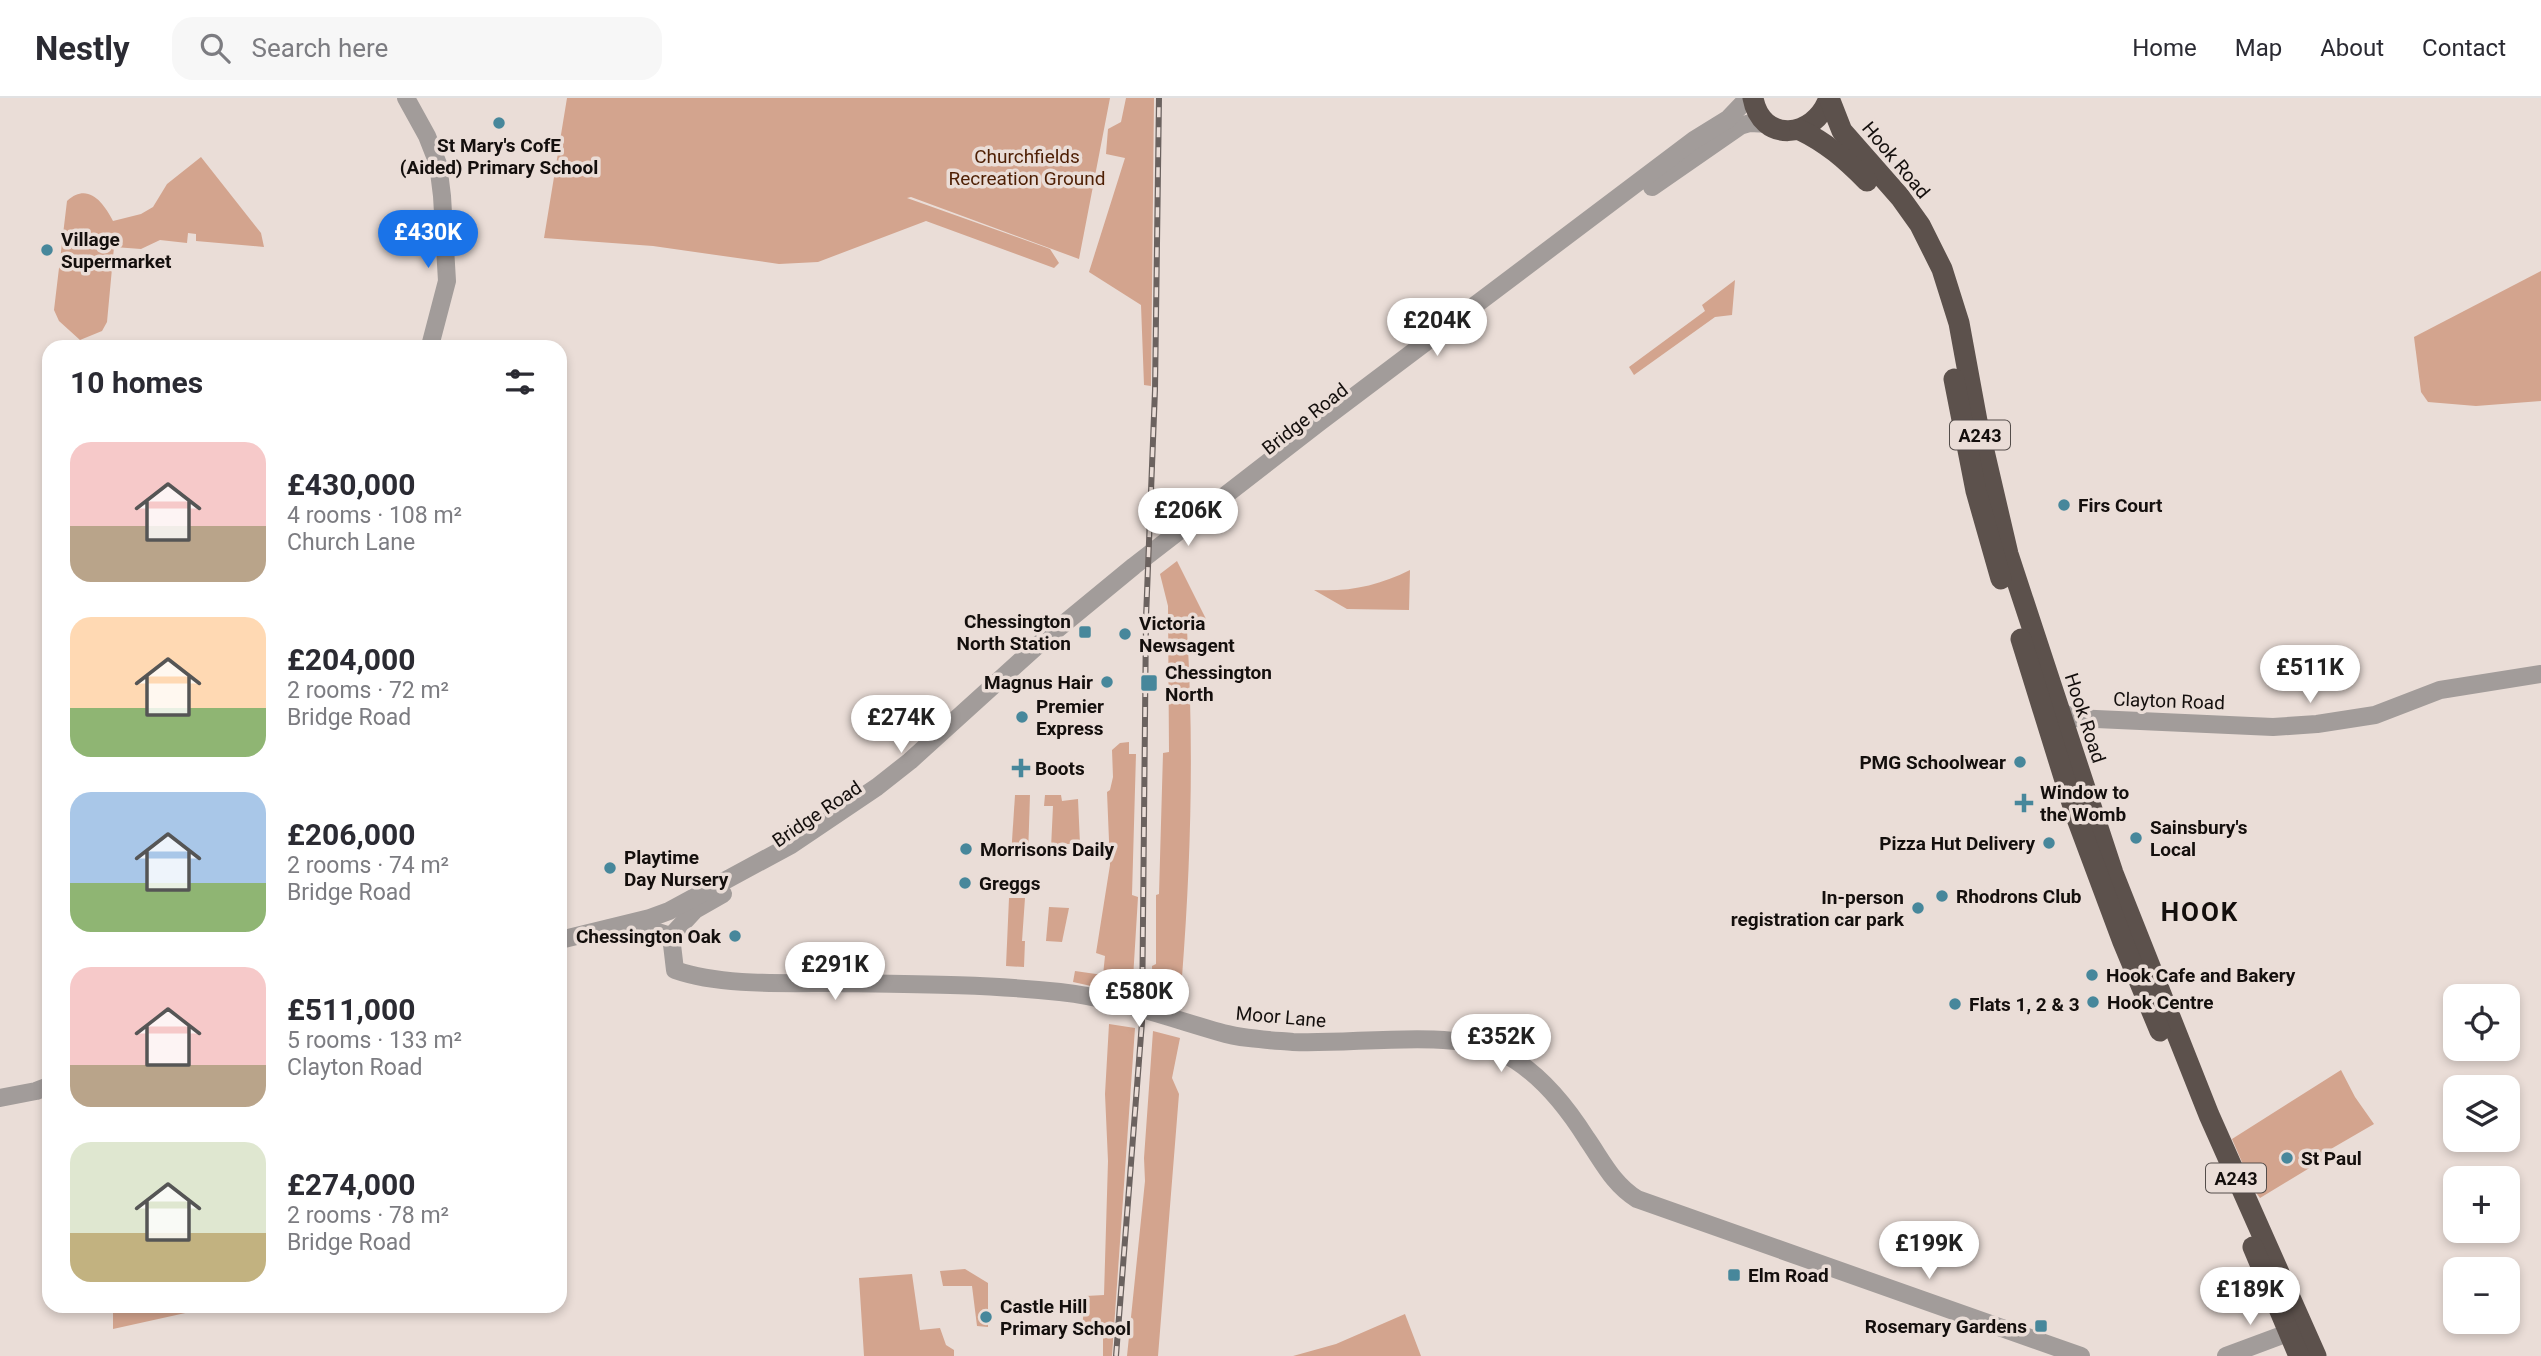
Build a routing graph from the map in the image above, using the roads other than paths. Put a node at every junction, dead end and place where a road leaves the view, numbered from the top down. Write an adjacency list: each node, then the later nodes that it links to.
1 (406, 98): 6 (street)
2 (1751, 98): 4 (highway); 9 (street, Bridge Road)
3 (1829, 98): 5 (highway, A243); 8 (highway, Hook Road / A243)
4 (1769, 124): 5 (highway, A243); 9 (street, Bridge Road)
5 (1800, 130): 8 (highway, Hook Road / A243)
6 (432, 340)
7 (2541, 674): 8 (street, Clayton Road)
8 (2051, 713): 13 (highway, Hook Road / A243); 17 (highway, Hook Road / A243)
9 (668, 923): 10 (street); 14 (street, Moor Lane)
10 (567, 938)
11 (42, 1089): 12 (street)
12 (0, 1098)
13 (2288, 1333): 15 (street); 16 (highway, Hook Road)
14 (2081, 1356)
15 (2226, 1356)
16 (2299, 1356)
17 (2316, 1356)

